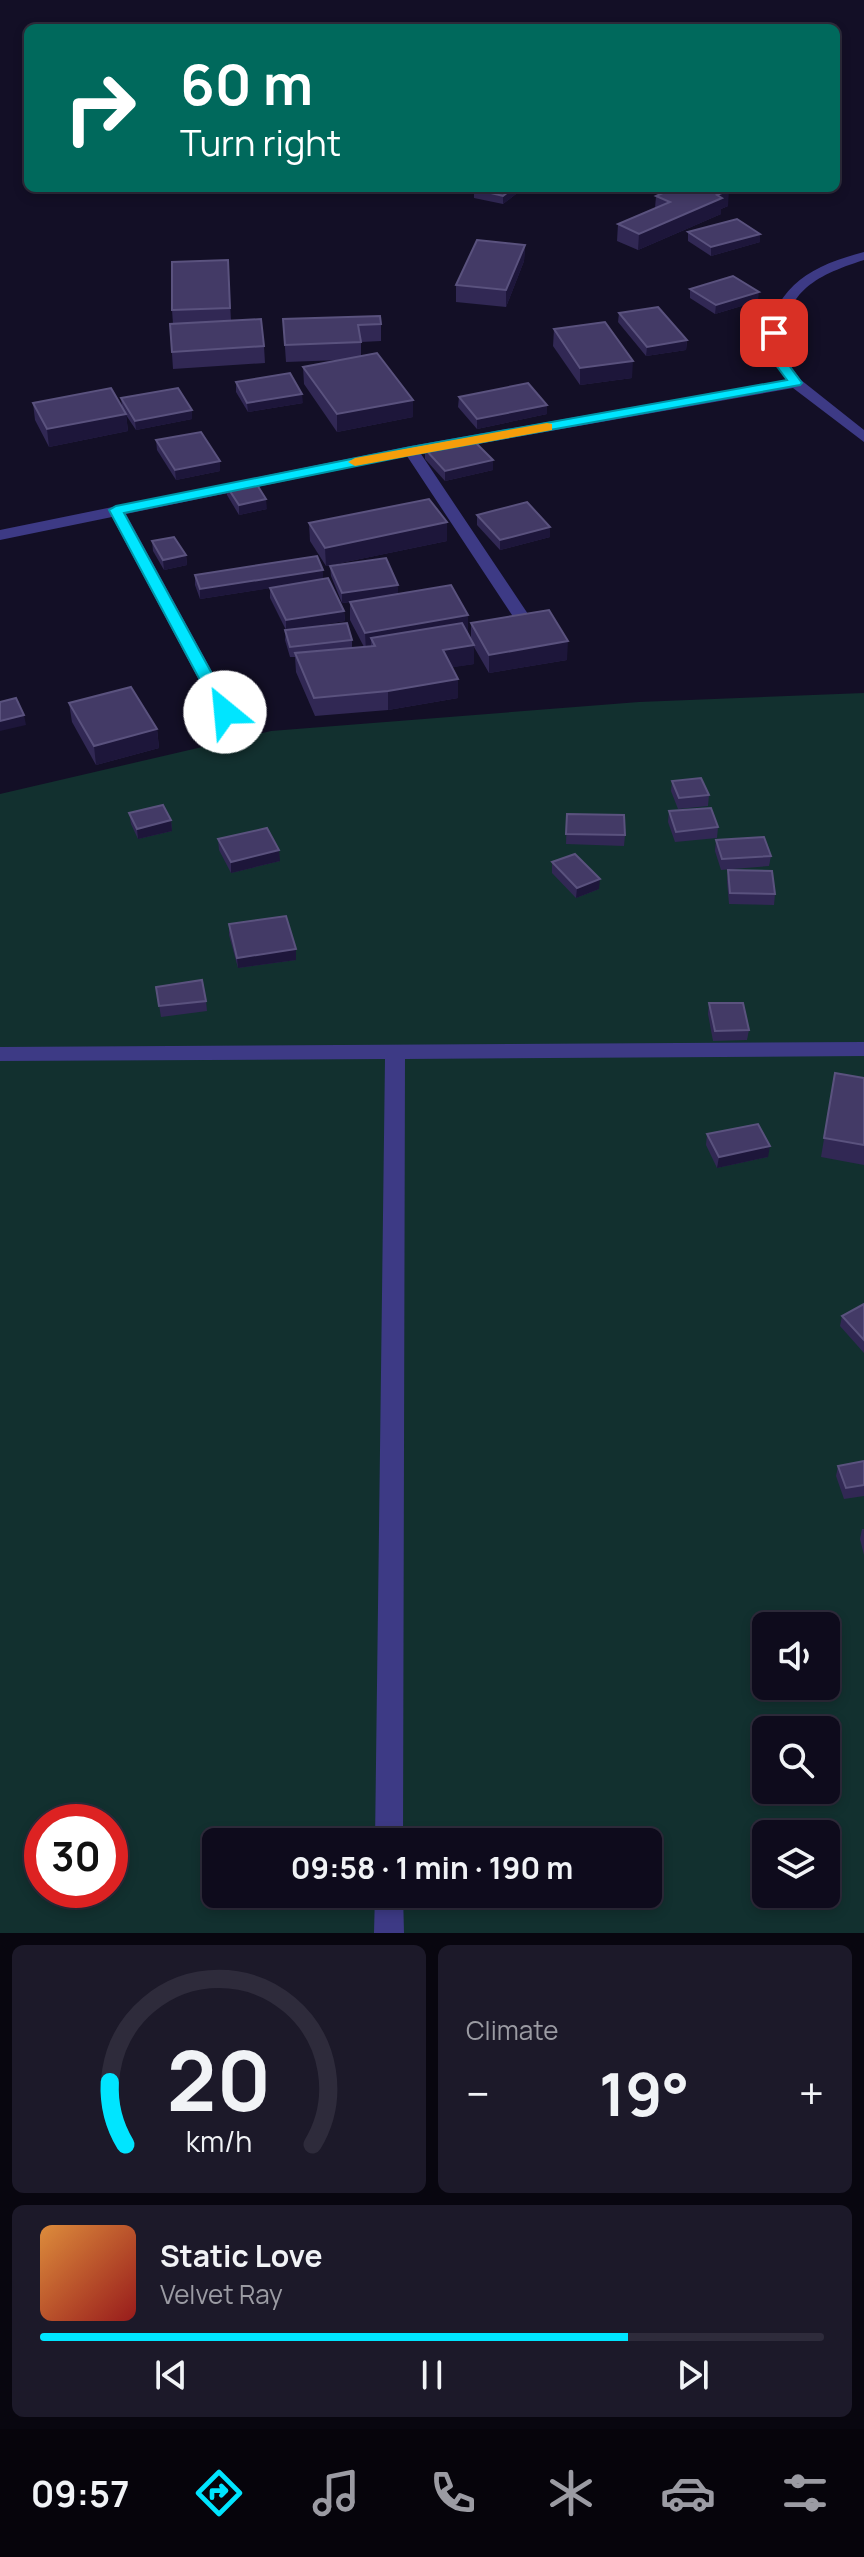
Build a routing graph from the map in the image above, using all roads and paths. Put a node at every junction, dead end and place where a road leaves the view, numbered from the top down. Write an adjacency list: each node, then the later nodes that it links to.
1 (864, 256): 2 (street)
2 (796, 383): 3 (street); 4 (street)
3 (864, 437)
4 (411, 451): 5 (street); 7 (street)
5 (116, 510): 6 (street); 8 (street)
6 (0, 535)
7 (520, 614)
8 (225, 712)
9 (864, 1049): 10 (street)
10 (395, 1051): 11 (street); 12 (street)
11 (0, 1054)
12 (389, 1828)
13 (389, 1908): 14 (street)
14 (389, 1933)

